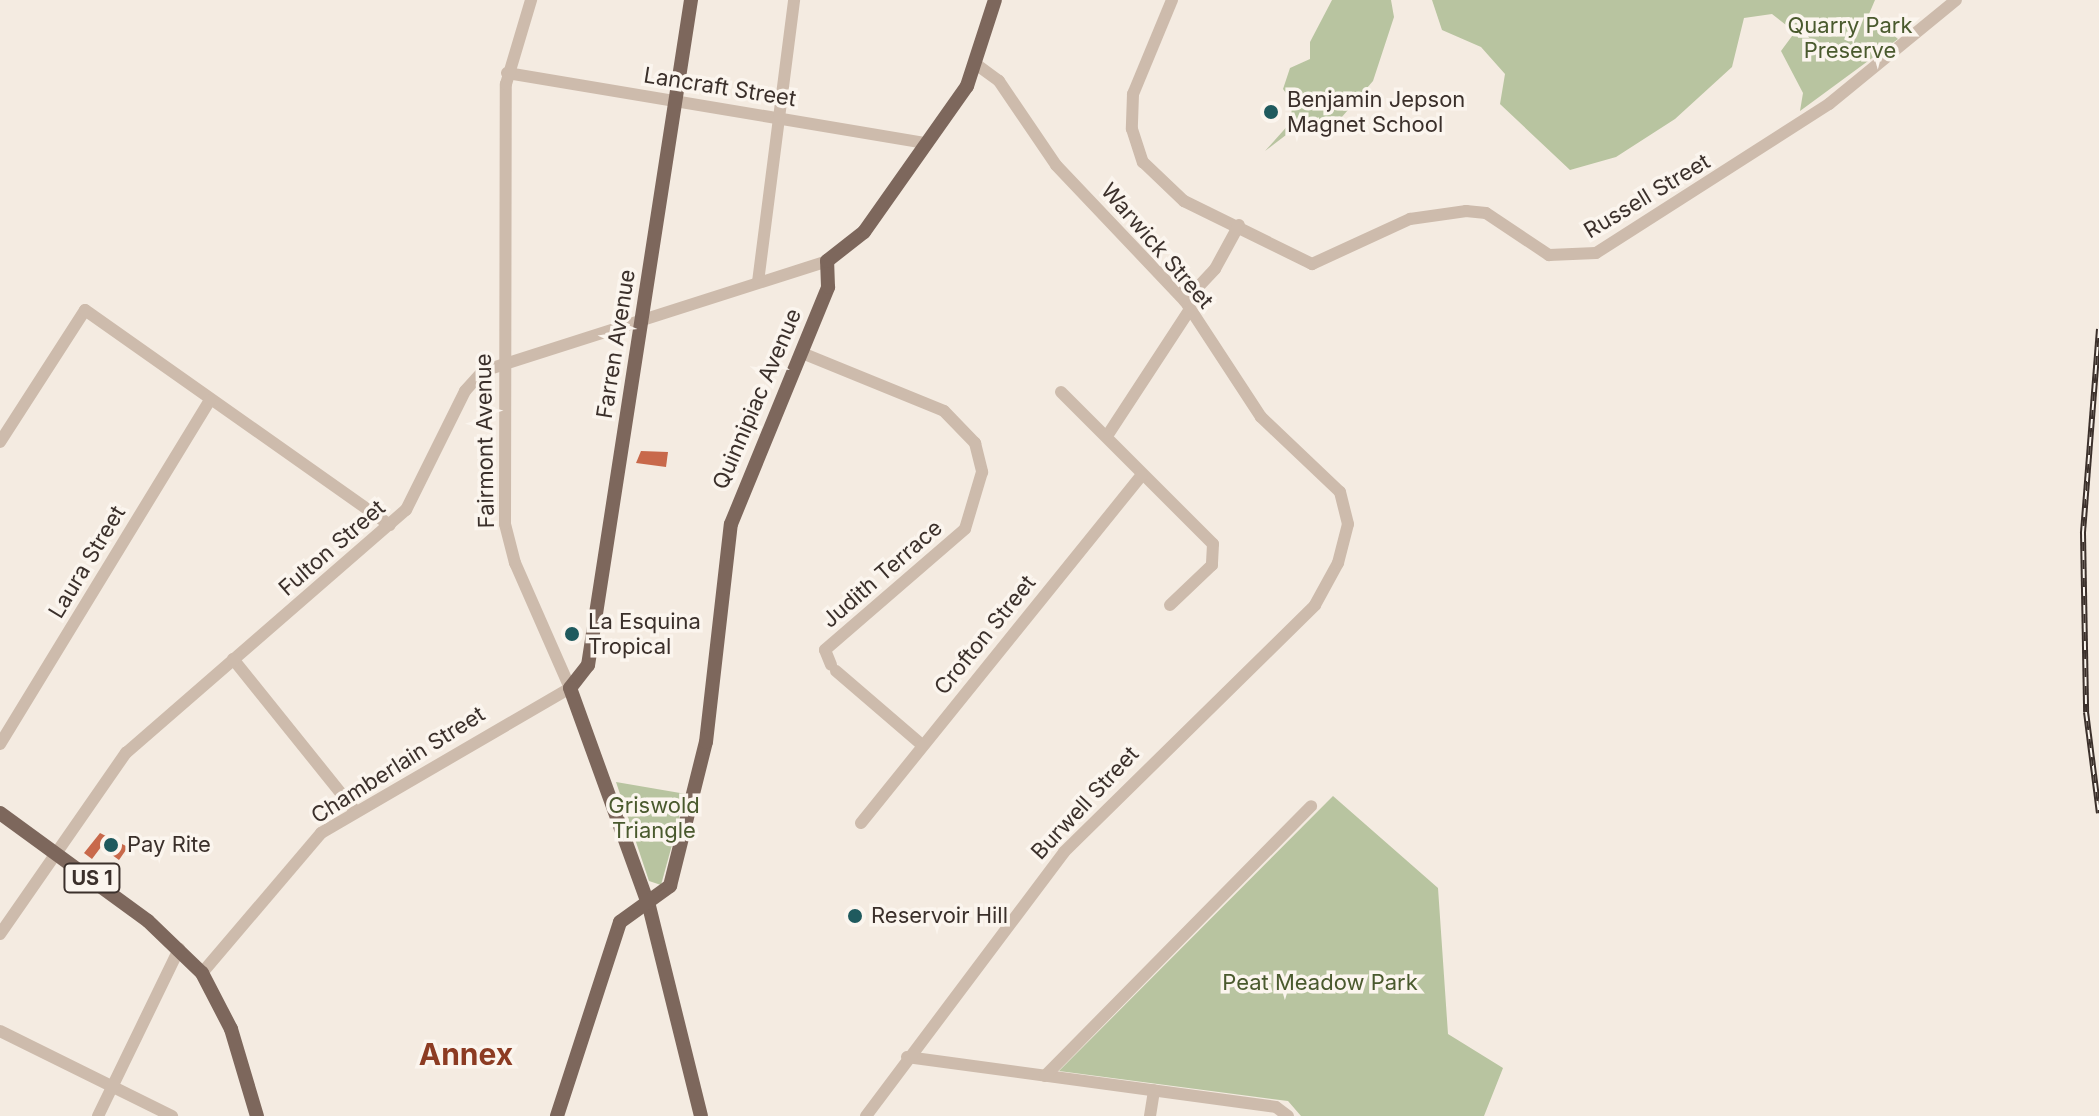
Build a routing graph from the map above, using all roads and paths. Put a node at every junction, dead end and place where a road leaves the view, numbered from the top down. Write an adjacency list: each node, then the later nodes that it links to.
1 (531, 0): 8 (street, Fairmont Avenue)
2 (691, 0): 9 (main road, Farren Avenue)
3 (794, 0): 10 (street)
4 (995, 0): 7 (main road)
5 (1172, 0): 12 (street)
6 (1956, 0): 12 (street, Russell Street)
7 (978, 66): 11 (main road); 15 (street, Warwick Street)
8 (507, 73): 9 (street, Lancraft Street); 18 (street, Fairmont Avenue)
9 (676, 101): 10 (street, Lancraft Street); 16 (main road, Farren Avenue)
10 (778, 117): 11 (street, Lancraft Street); 14 (street)
11 (927, 143): 13 (main road)
12 (1239, 225): 15 (street)
13 (827, 261): 14 (street, Fulton Street); 17 (main road, Quinnipiac Avenue)
14 (758, 282): 16 (street, Fulton Street)
15 (1188, 305): 21 (street); 25 (street, Warwick Street)
16 (642, 318): 18 (street, Fulton Street); 28 (main road, Farren Avenue)
17 (802, 353): 30 (street, Judith Terrace); 36 (main road, Quinnipiac Avenue)
18 (505, 360): 24 (street, Fulton Street); 28 (street, Fairmont Avenue)
19 (1061, 392): 21 (street)
20 (209, 401): 22 (street); 24 (street); 29 (street, Laura Street)
21 (1109, 433): 23 (street)
22 (0, 442)
23 (1142, 475): 26 (street); 30 (street, Crofton Street)
24 (390, 525): 27 (street, Fulton Street)
25 (1347, 534): 41 (street, Burwell Street)
26 (1170, 605)
27 (233, 659): 32 (street); 35 (street, Fulton Street)
28 (570, 688): 32 (street, Chamberlain Street); 36 (main road, Fairmont Avenue)
29 (0, 744)
30 (921, 744): 34 (street, Crofton Street)
31 (1311, 806): 42 (street)
32 (355, 811): 39 (street, Chamberlain Street)
33 (0, 813): 35 (main road, US 1)
34 (861, 823)
35 (57, 852): 37 (street, Fulton Street); 38 (main road, US 1)
36 (649, 906): 48 (main road, Quinnipiac Avenue); 49 (main road, Fairmont Avenue)
37 (0, 934)
38 (179, 949): 39 (main road, US 1); 43 (street)
39 (202, 973): 47 (main road, US 1)
40 (0, 1031): 43 (street)
41 (907, 1057): 42 (street); 50 (street, Burwell Street)
42 (1045, 1076): 44 (street)
43 (112, 1086): 45 (street); 46 (street)
44 (1154, 1090): 51 (street); 52 (street)
45 (98, 1116)
46 (172, 1116)
47 (257, 1116)
48 (557, 1116)
49 (701, 1116)
50 (866, 1116)
51 (1150, 1116)
52 (1288, 1116)

